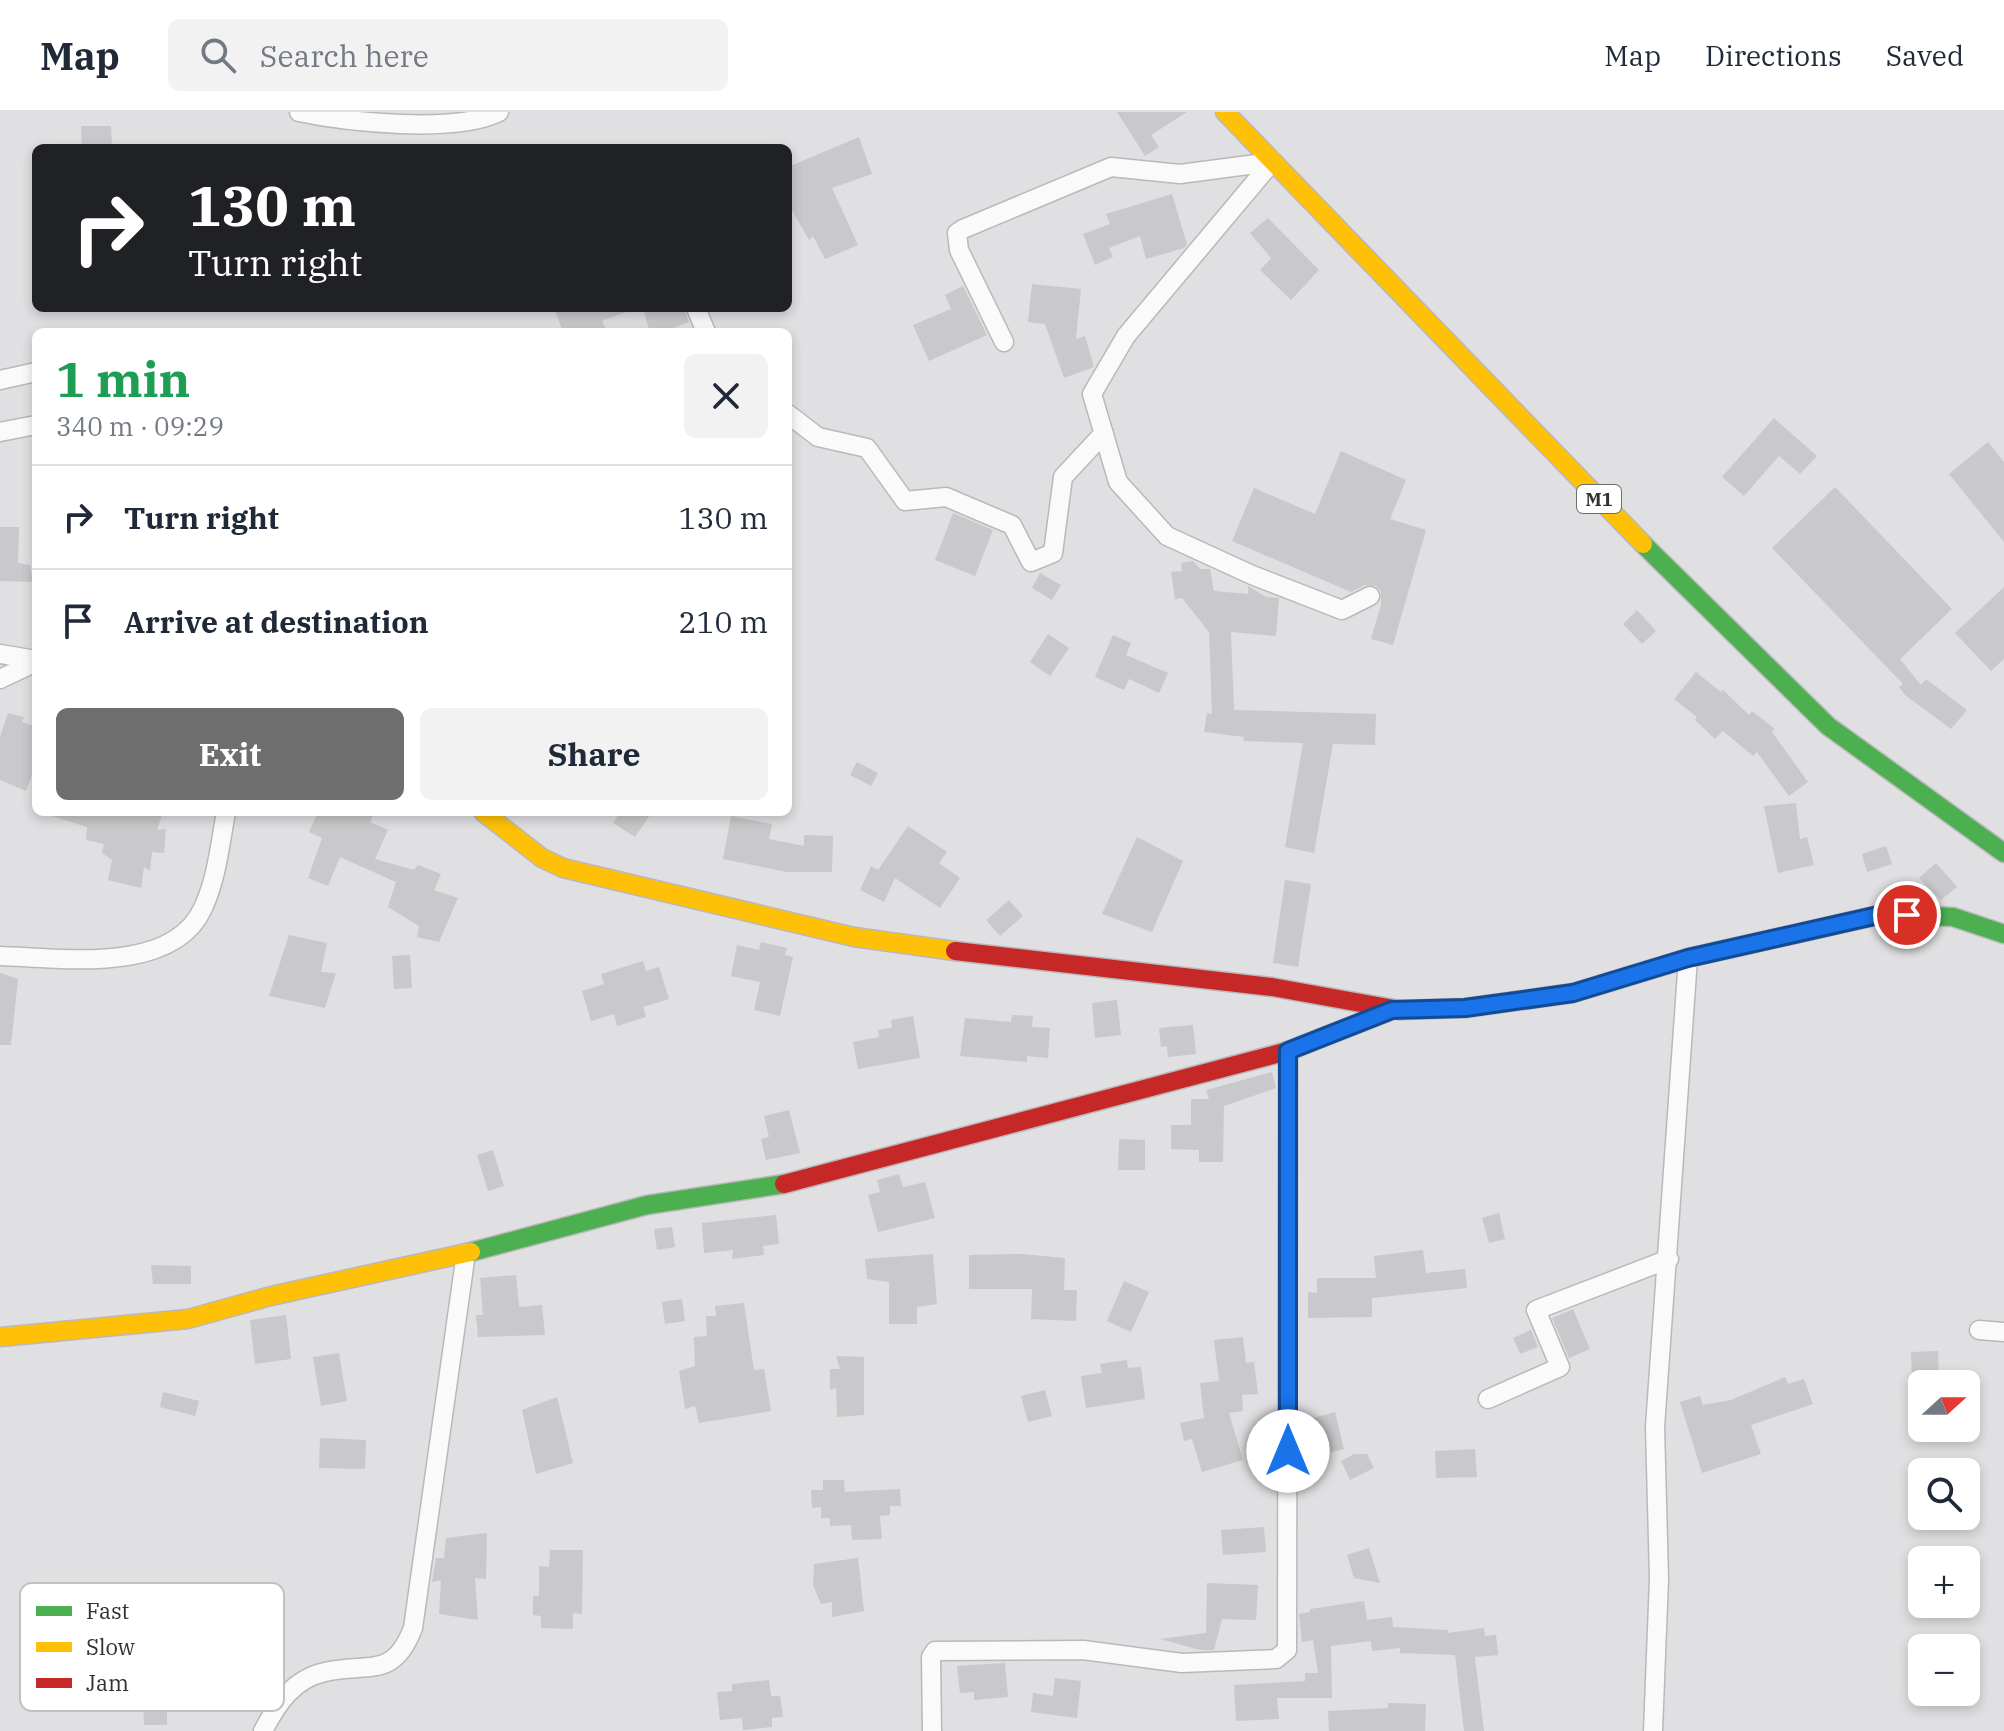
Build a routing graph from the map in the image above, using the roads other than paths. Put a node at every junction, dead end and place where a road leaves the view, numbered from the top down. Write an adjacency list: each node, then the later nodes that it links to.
1 (299, 112): 2 (street)
2 (499, 112)
3 (1225, 112): 4 (main road, M1)
4 (1272, 162): 5 (street); 11 (street); 19 (main road, M1)
5 (1004, 342)
6 (32, 373): 7 (street)
7 (0, 380)
8 (792, 417): 11 (street)
9 (32, 426): 10 (street)
10 (0, 432)
11 (1104, 433): 12 (street)
12 (1370, 596)
13 (0, 654): 14 (street)
14 (32, 660)
15 (32, 663): 16 (street)
16 (0, 679)
17 (225, 816): 21 (street)
18 (488, 816): 23 (main road)
19 (2004, 853)
20 (2004, 934): 22 (main road)
21 (0, 956)
22 (1688, 958): 23 (main road); 26 (street)
23 (1392, 1010): 24 (main road)
24 (1288, 1051): 25 (main road); 34 (street)
25 (466, 1253): 29 (main road); 31 (street)
26 (1669, 1259): 30 (street); 35 (street)
27 (1979, 1330): 28 (street)
28 (2004, 1332)
29 (0, 1337)
30 (1488, 1399)
31 (284, 1697)
32 (276, 1711): 33 (street)
33 (263, 1731)
34 (932, 1731)
35 (1653, 1731)

